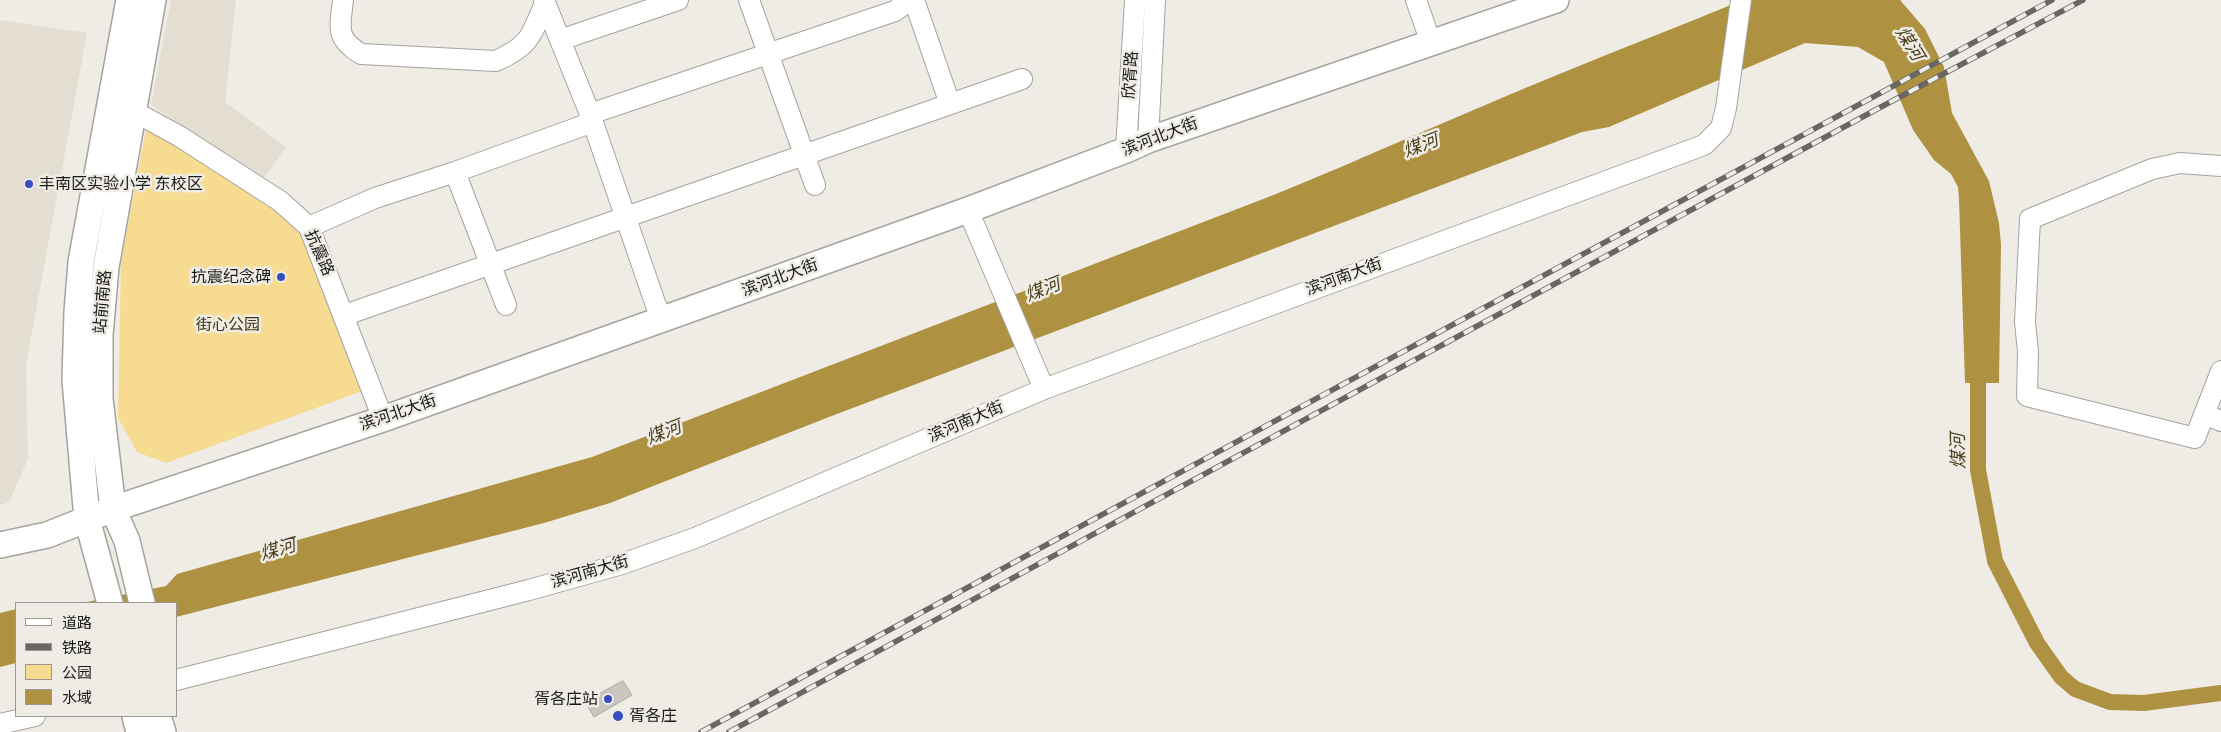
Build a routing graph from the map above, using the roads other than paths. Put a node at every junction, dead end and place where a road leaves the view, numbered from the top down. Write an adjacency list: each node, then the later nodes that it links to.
1 (343, 0): 12 (street)
2 (678, 0): 13 (street)
3 (749, 0): 15 (street)
4 (910, 0): 15 (street)
5 (914, 0): 17 (street)
6 (1136, 0): 21 (street, 欣胥路)
7 (1155, 0): 20 (street, 欣胥路)
8 (1416, 0): 14 (street)
9 (1556, 0): 14 (main road, 滨河北大街)
10 (1741, 0): 34 (street, 滨河南大街)
11 (137, 2): 18 (main road, 站前南路); 38 (main road, 站前南路)
12 (544, 2): 13 (street)
13 (560, 40): 19 (street)
14 (1431, 43): 20 (main road, 滨河北大街)
15 (768, 54): 19 (street); 22 (street)
16 (1022, 79): 17 (street)
17 (950, 104): 22 (street)
18 (134, 112): 28 (street, 抗震路); 37 (main road, 站前南路)
19 (591, 118): 24 (street); 27 (street)
20 (1148, 140): 21 (main road, 滨河北大街)
21 (1126, 150): 26 (main road, 滨河北大街)
22 (805, 155): 25 (street); 27 (street)
23 (2221, 166): 35 (street)
24 (455, 172): 28 (street); 29 (street)
25 (815, 185)
26 (968, 210): 32 (main road, 滨河北大街); 34 (street)
27 (626, 218): 29 (street); 32 (street)
28 (310, 227): 31 (street, 抗震路)
29 (491, 265): 30 (street); 31 (street)
30 (506, 305)
31 (345, 316): 36 (street, 抗震路)
32 (661, 320): 36 (main road, 滨河北大街)
33 (2221, 371): 35 (street)
34 (1044, 389): 42 (street, 滨河南大街)
35 (2213, 417)
36 (384, 419): 37 (main road, 滨河北大街)
37 (113, 509): 38 (main road, 滨河北大街); 41 (main road, 站前南路)
38 (87, 519): 39 (main road, 滨河北大街); 40 (main road, 站前南路)
39 (0, 545)
40 (110, 602)
41 (142, 602)
42 (178, 679)
43 (32, 717): 46 (street)
44 (135, 717): 47 (main road)
45 (158, 717): 48 (main road)
46 (0, 724)
47 (139, 732)
48 (162, 732)

